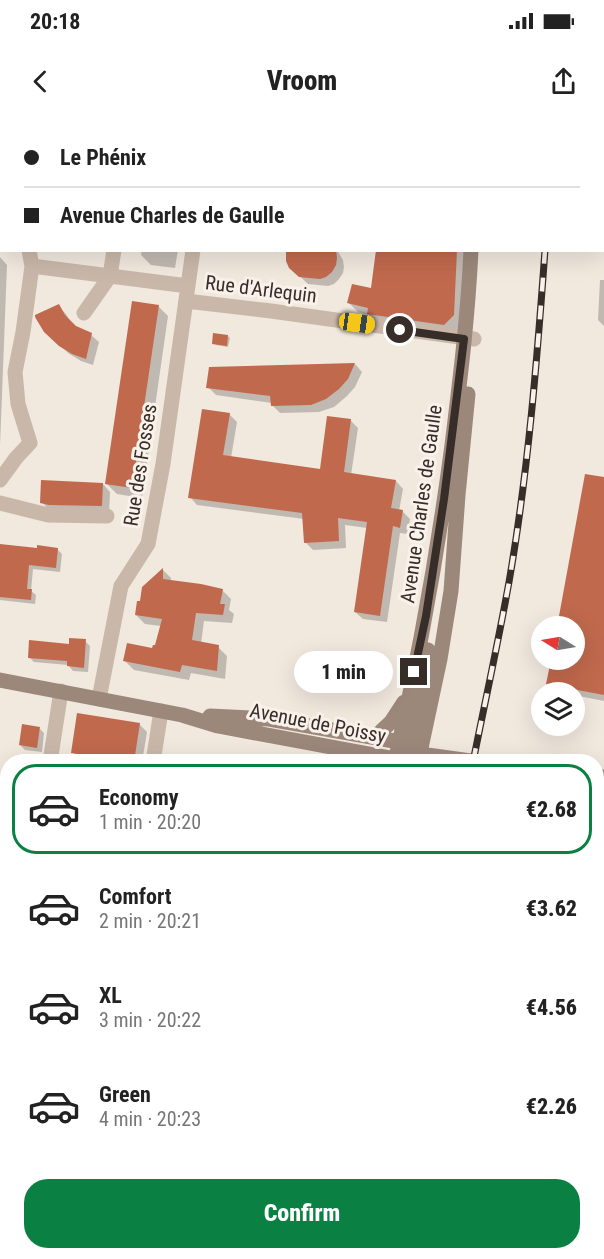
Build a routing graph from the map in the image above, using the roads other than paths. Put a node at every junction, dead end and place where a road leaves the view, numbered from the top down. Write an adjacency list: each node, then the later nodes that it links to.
1 (114, 252): 6 (street)
2 (193, 252): 7 (street, Rue des Fosses)
3 (471, 252): 9 (main road, Avenue Charles de Gaulle)
4 (480, 252): 9 (main road, Avenue Charles de Gaulle)
5 (31, 258): 6 (street, Rue d'Arlequin); 10 (street)
6 (110, 276): 7 (street, Rue d'Arlequin); 8 (street)
7 (187, 293): 9 (street, Rue d'Arlequin); 17 (street, Rue des Fosses)
8 (84, 313)
9 (469, 339): 13 (main road, Avenue Charles de Gaulle); 29 (main road, Avenue Charles de Gaulle)
10 (0, 480)
11 (0, 503): 12 (street)
12 (107, 516)
13 (428, 605): 16 (main road, Avenue Charles de Gaulle); 27 (main road)
14 (0, 680): 15 (main road, Avenue de Poissy)
15 (61, 692): 17 (main road, Avenue de Poissy); 22 (street)
16 (409, 695): 20 (main road); 28 (main road, Avenue Charles de Gaulle)
17 (99, 699): 18 (main road, Avenue de Poissy)
18 (161, 711): 19 (main road, Avenue de Poissy); 23 (street)
19 (182, 715): 20 (main road, Avenue de Poissy); 21 (main road, Avenue de Poissy)
20 (375, 737): 26 (main road, Avenue de Poissy)
21 (354, 751): 24 (main road); 25 (main road, Avenue de Poissy)
22 (51, 754)
23 (154, 754)
24 (358, 754)
25 (388, 754)
26 (407, 754)
27 (411, 754)
28 (411, 754)
29 (412, 754)

